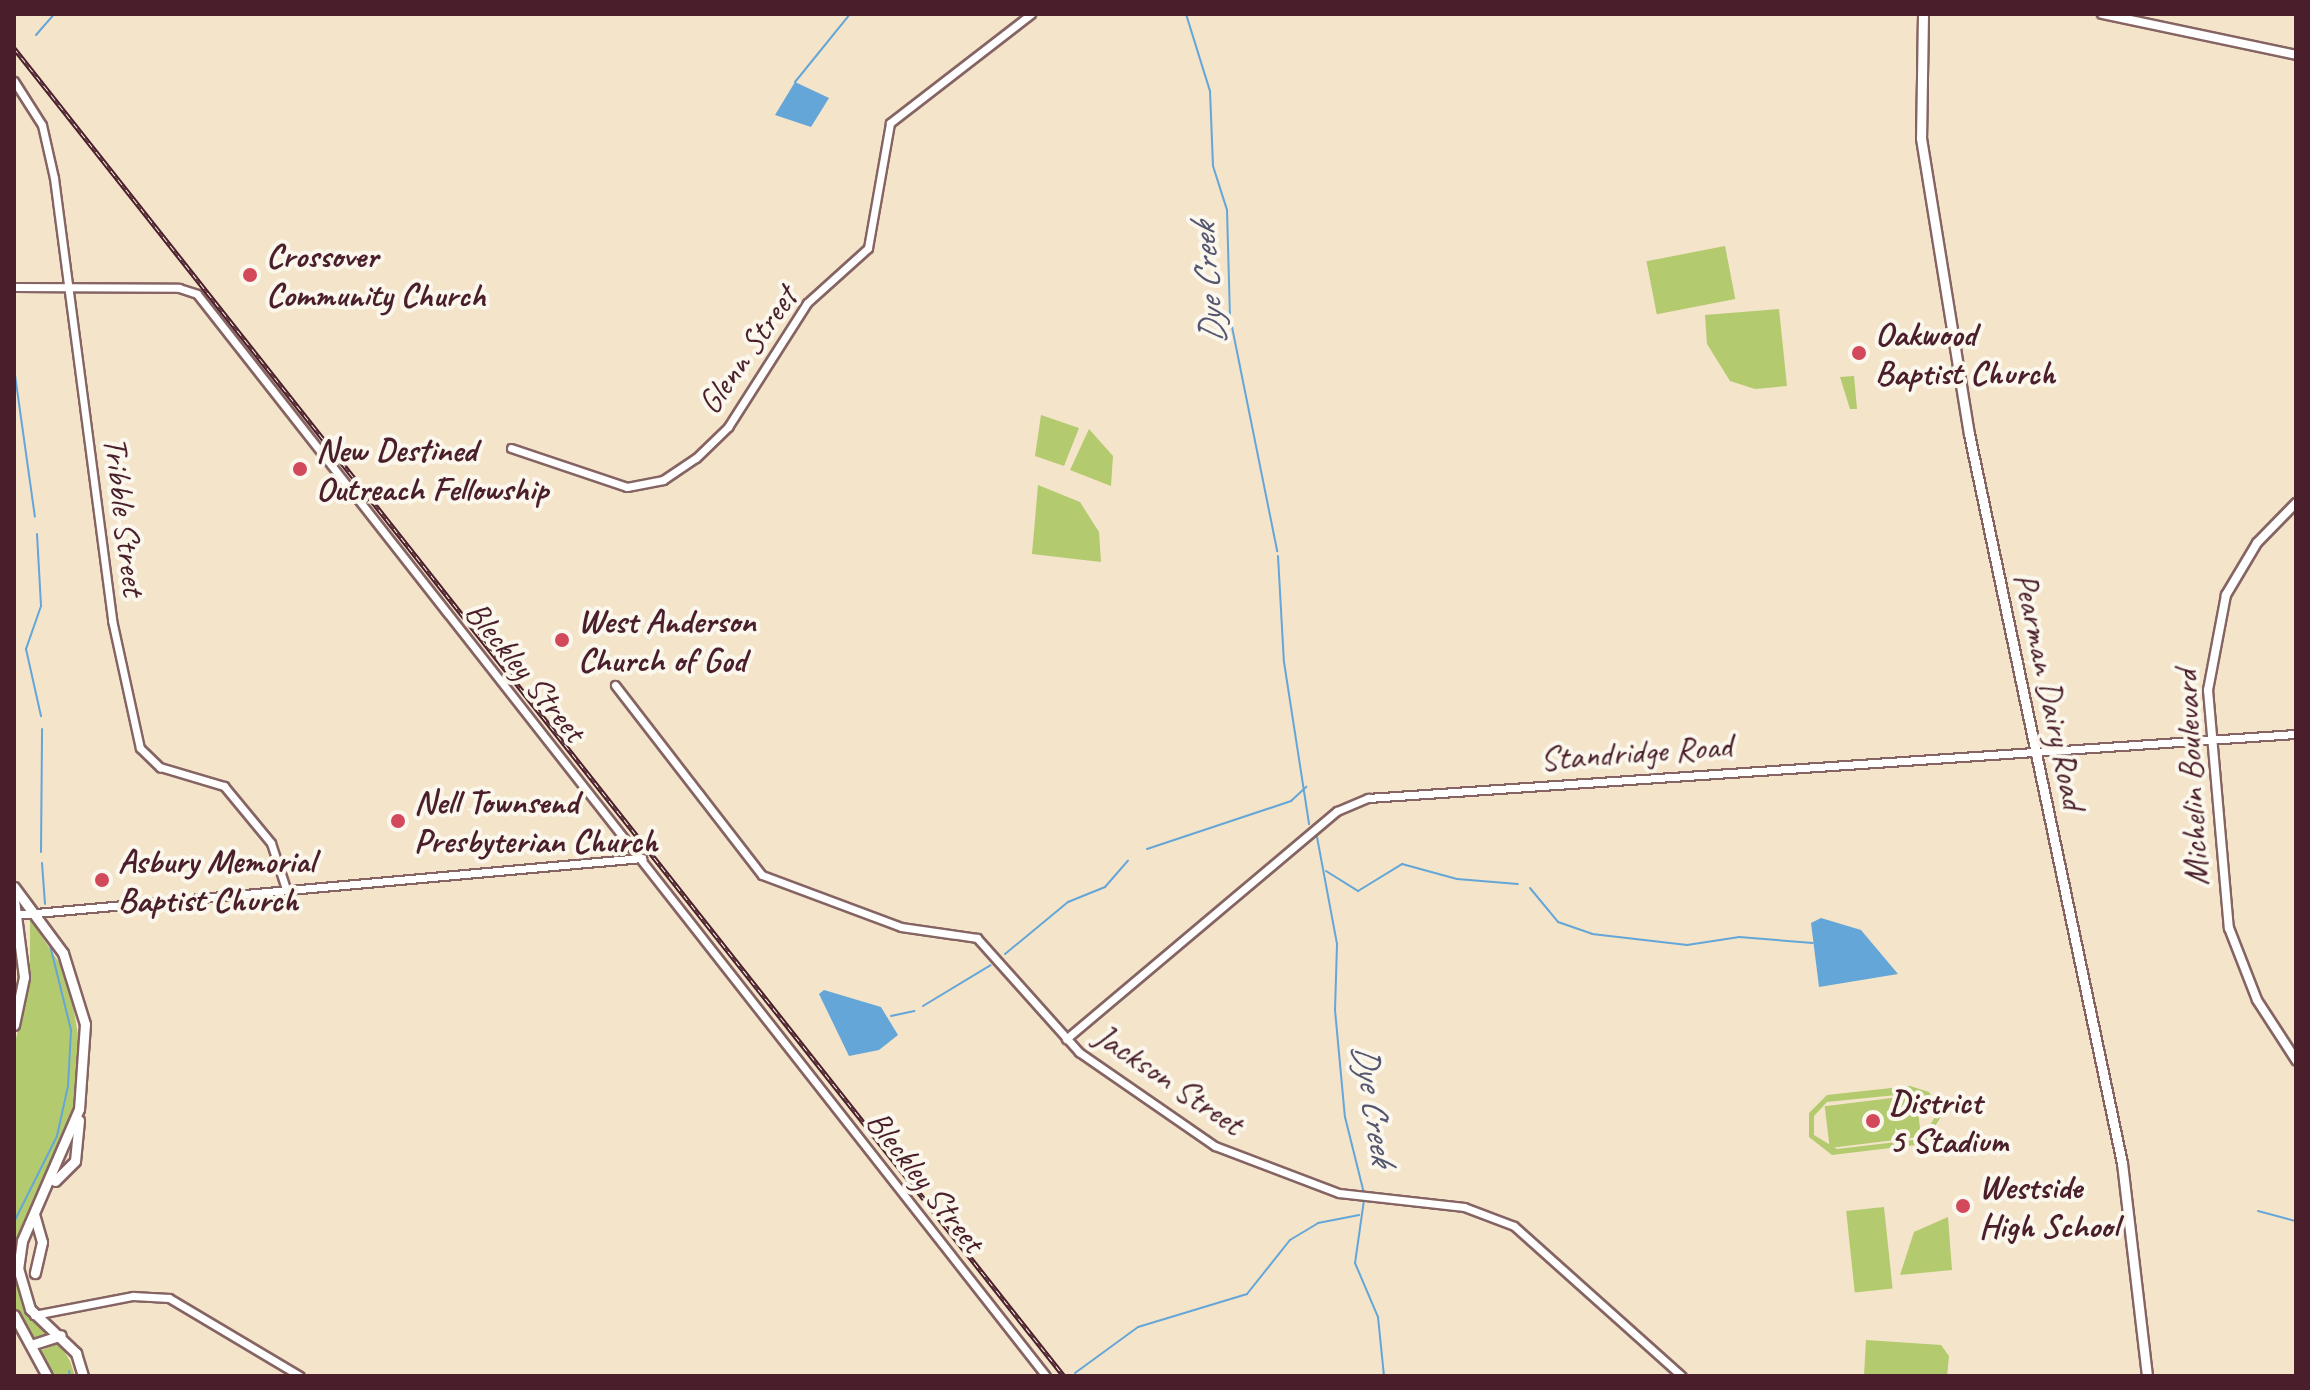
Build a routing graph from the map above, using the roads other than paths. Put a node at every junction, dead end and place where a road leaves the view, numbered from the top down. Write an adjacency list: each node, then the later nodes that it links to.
1 (1031, 14): 8 (street, Glenn Street)
2 (1923, 14): 13 (main road, Pearman Dairy Road)
3 (2102, 14): 4 (main road)
4 (2296, 55)
5 (14, 81): 7 (street, Tribble Street)
6 (14, 287): 7 (street, Bleckley Street)
7 (70, 287): 14 (street, Bleckley Street); 16 (street, Tribble Street)
8 (511, 448)
9 (2296, 503): 12 (main road, Michelin Boulevard)
10 (615, 685): 21 (street, Jackson Street)
11 (2296, 734): 12 (street, Standridge Road)
12 (2211, 739): 13 (street, Standridge Road); 22 (main road, Michelin Boulevard)
13 (2035, 750): 21 (street, Standridge Road); 35 (main road, Pearman Dairy Road)
14 (642, 858): 16 (street); 33 (street, Bleckley Street)
15 (14, 887): 18 (main road)
16 (286, 889): 18 (street)
17 (14, 900): 19 (main road)
18 (37, 913): 19 (street); 23 (main road)
19 (17, 915): 20 (main road)
20 (14, 1025)
21 (1066, 1039): 34 (street, Jackson Street)
22 (2296, 1060)
23 (34, 1214): 24 (main road); 25 (main road)
24 (17, 1270): 26 (main road)
25 (35, 1273)
26 (34, 1315): 28 (main road); 32 (street)
27 (15, 1317): 29 (main road)
28 (61, 1335): 29 (main road); 31 (main road)
29 (34, 1344): 30 (main road)
30 (47, 1376)
31 (83, 1376)
32 (300, 1376)
33 (1046, 1376)
34 (1682, 1376)
35 (2147, 1376)

